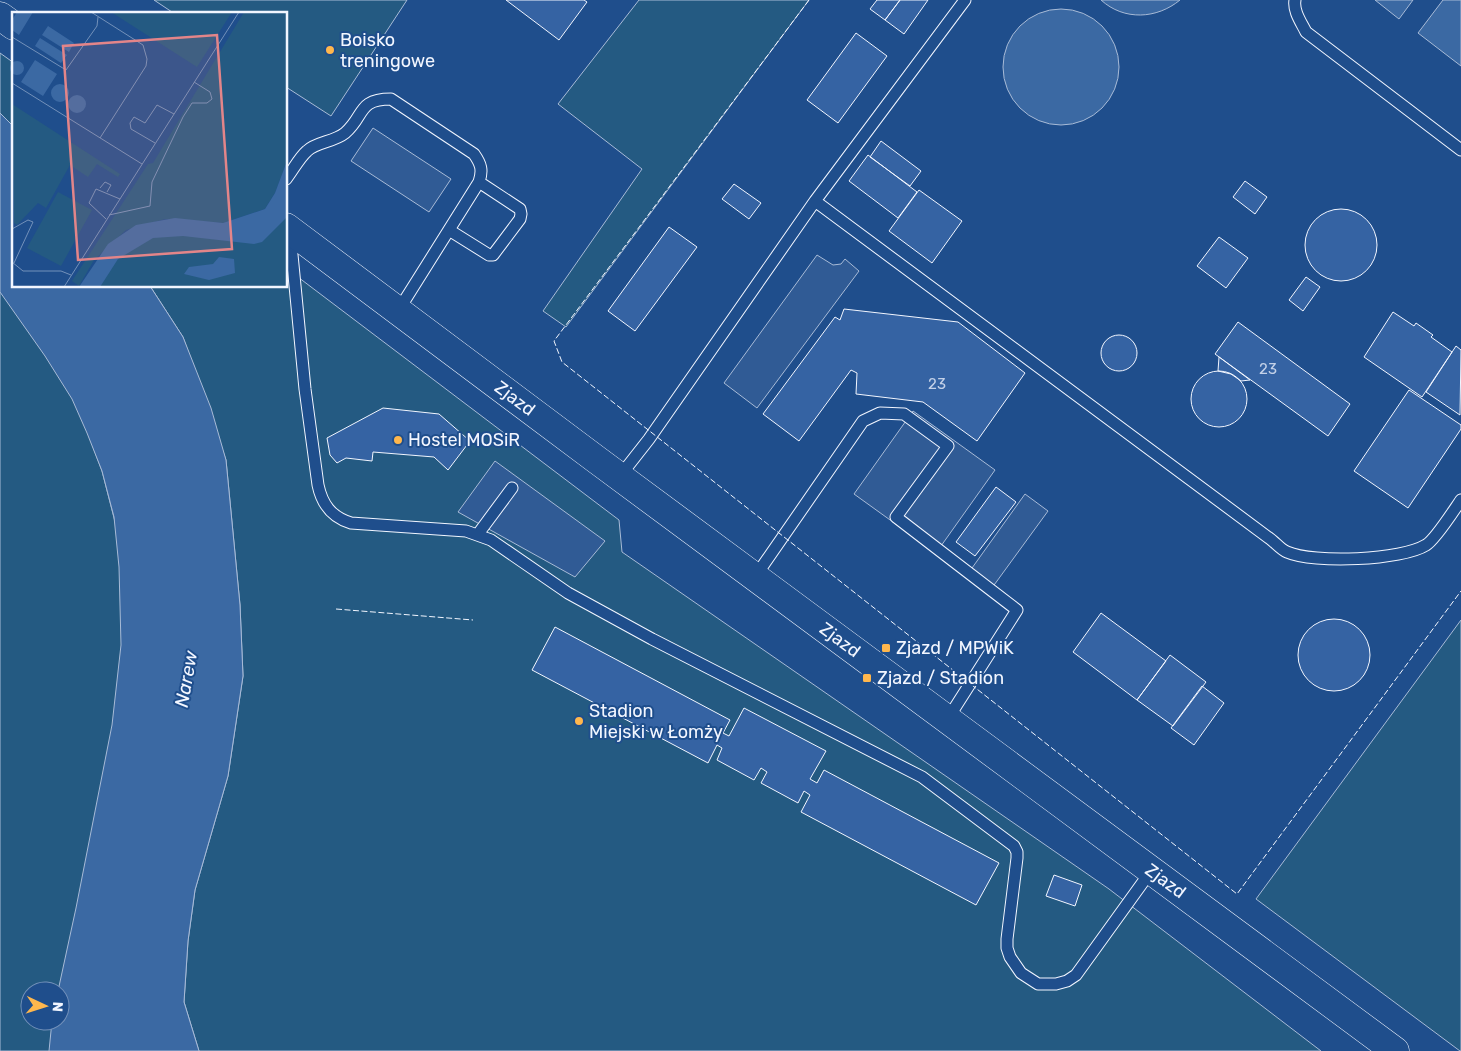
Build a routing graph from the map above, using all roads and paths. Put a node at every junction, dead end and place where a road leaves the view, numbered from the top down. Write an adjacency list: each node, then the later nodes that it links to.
1 (964, 0): 8 (lane)
2 (1295, 0): 5 (lane)
3 (0, 16): 4 (main road)
4 (12, 25)
5 (1461, 150)
6 (288, 176): 7 (lane)
7 (479, 182): 10 (lane); 10 (lane)
8 (815, 201): 12 (lane); 14 (lane)
9 (288, 228): 11 (main road, Zjazd); 15 (lane)
10 (449, 230): 11 (lane)
11 (398, 311): 12 (main road, Zjazd)
12 (620, 476): 16 (main road, Zjazd)
13 (512, 488): 15 (lane)
14 (1461, 500)
15 (478, 534): 18 (lane)
16 (755, 577): 17 (main road, Zjazd); 17 (lane)
17 (947, 720): 18 (main road, Zjazd)
18 (1151, 871): 19 (main road, Zjazd)
19 (1395, 1051)

